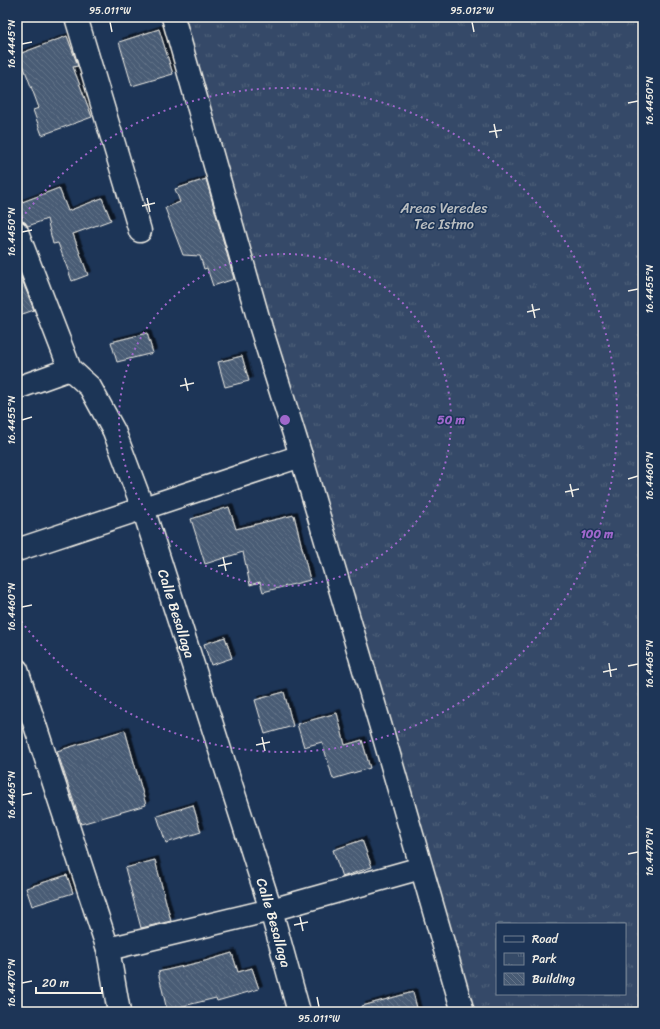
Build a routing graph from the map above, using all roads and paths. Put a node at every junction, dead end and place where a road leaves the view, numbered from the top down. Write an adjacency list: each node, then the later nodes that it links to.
1 (76, 17): 3 (street)
2 (173, 17): 7 (street)
3 (140, 231)
4 (17, 232): 5 (street, Calle Besallaga)
5 (70, 369): 6 (street); 8 (street, Calle Besallaga)
6 (17, 388)
7 (301, 456): 8 (street); 11 (street)
8 (143, 508): 9 (street); 12 (street, Calle Besallaga)
9 (17, 550)
10 (17, 670): 13 (street)
11 (421, 868): 12 (street); 16 (street)
12 (271, 910): 13 (street); 15 (street, Calle Besallaga)
13 (108, 949): 14 (street)
14 (119, 1012)
15 (299, 1012)
16 (463, 1012)

